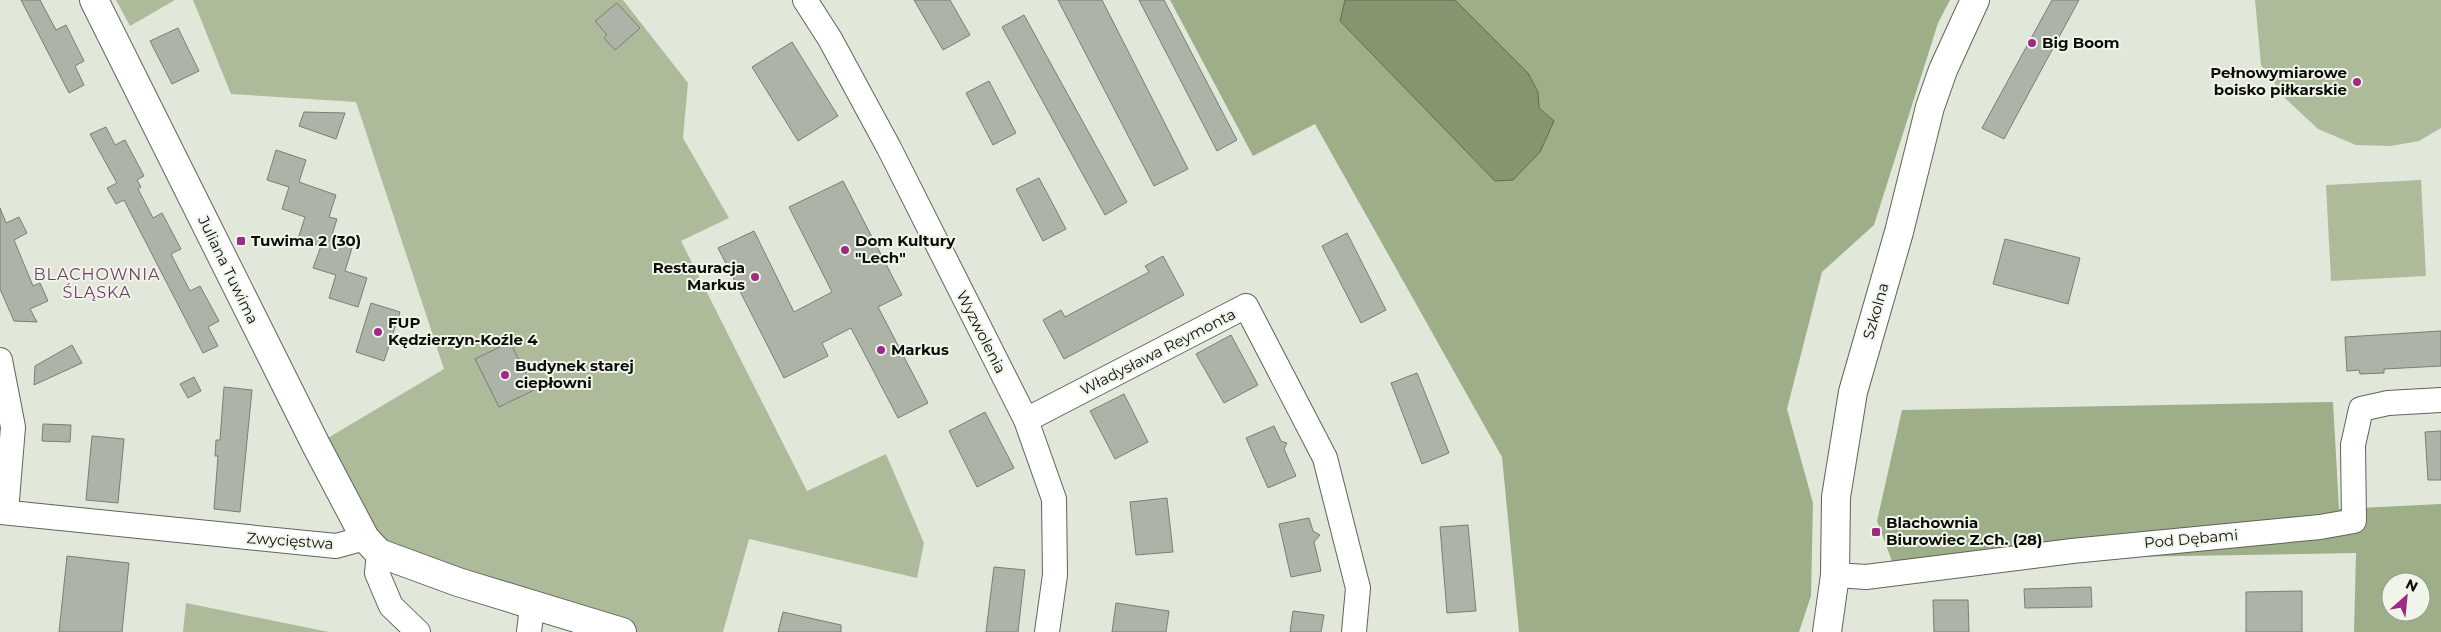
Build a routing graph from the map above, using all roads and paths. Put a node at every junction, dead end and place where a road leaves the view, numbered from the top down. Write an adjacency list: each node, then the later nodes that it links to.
1 (94, 0): 8 (street, Juliana Tuwima)
2 (805, 0): 6 (street, Wyzwolenia)
3 (1975, 0): 9 (street, Szkolna)
4 (0, 360): 7 (street)
5 (2441, 400): 9 (street, Pod Dębami)
6 (1026, 420): 13 (street, Wyzwolenia); 14 (street, Władysława Reymonta)
7 (3, 512): 8 (street, Zwycięstwa)
8 (372, 545): 10 (street); 11 (street)
9 (1835, 575): 15 (street, Szkolna)
10 (530, 619): 12 (street)
11 (418, 632)
12 (622, 632)
13 (1047, 632)
14 (1354, 632)
15 (1827, 632)

